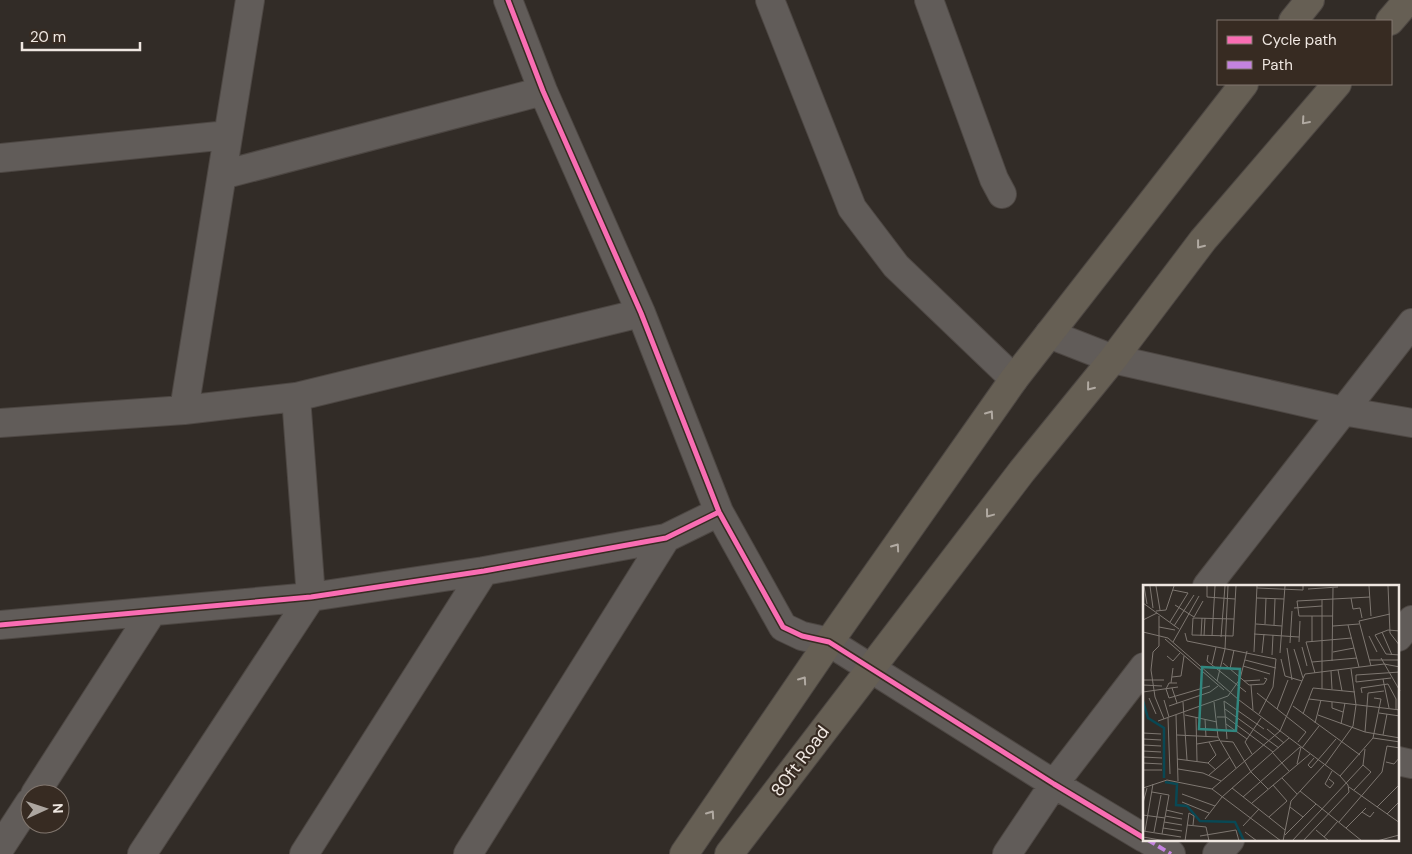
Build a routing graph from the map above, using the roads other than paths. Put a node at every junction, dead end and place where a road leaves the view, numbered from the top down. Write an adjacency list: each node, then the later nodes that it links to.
1 (250, 0): 12 (street)
2 (508, 0): 11 (street)
3 (770, 0): 20 (street)
4 (929, 0): 15 (street)
5 (1310, 0): 7 (main road)
6 (1408, 0): 8 (main road)
7 (1294, 20)
8 (1391, 20)
9 (1243, 85): 18 (main road)
10 (1336, 85): 19 (main road, 80ft Road, one-way to 19)
11 (543, 91): 14 (street); 16 (street)
12 (228, 135): 13 (street); 14 (street)
13 (0, 158)
14 (222, 175): 22 (street)
15 (1002, 194)
16 (642, 313): 21 (street); 26 (street)
17 (1412, 323): 23 (street)
18 (1049, 334): 19 (street); 20 (main road)
19 (1113, 359): 23 (street); 35 (main road, 80ft Road, one-way to 35)
20 (1014, 379): 33 (main road, one-way to 20)
21 (296, 397): 22 (street); 30 (street)
22 (184, 410): 24 (street)
23 (1343, 411): 25 (street); 29 (street)
24 (0, 423)
25 (1412, 423)
26 (719, 512): 27 (street); 33 (street)
27 (666, 538): 28 (street); 45 (street)
28 (484, 571): 30 (street); 44 (street)
29 (1208, 585)
30 (311, 597): 31 (street); 43 (street)
31 (152, 612): 32 (street); 36 (street)
32 (0, 625)
33 (829, 642): 35 (street); 46 (main road, one-way to 33)
34 (1143, 668): 37 (street)
35 (871, 669): 37 (street); 47 (main road, 80ft Road)
36 (41, 784)
37 (1054, 784): 39 (street); 48 (street)
38 (20, 817): 42 (street)
39 (1143, 837)
40 (1151, 842): 49 (street)
41 (1228, 842): 50 (street)
42 (0, 848)
43 (142, 854)
44 (304, 854)
45 (468, 854)
46 (684, 854)
47 (729, 854)
48 (1007, 854)
49 (1171, 854)
50 (1217, 854)

